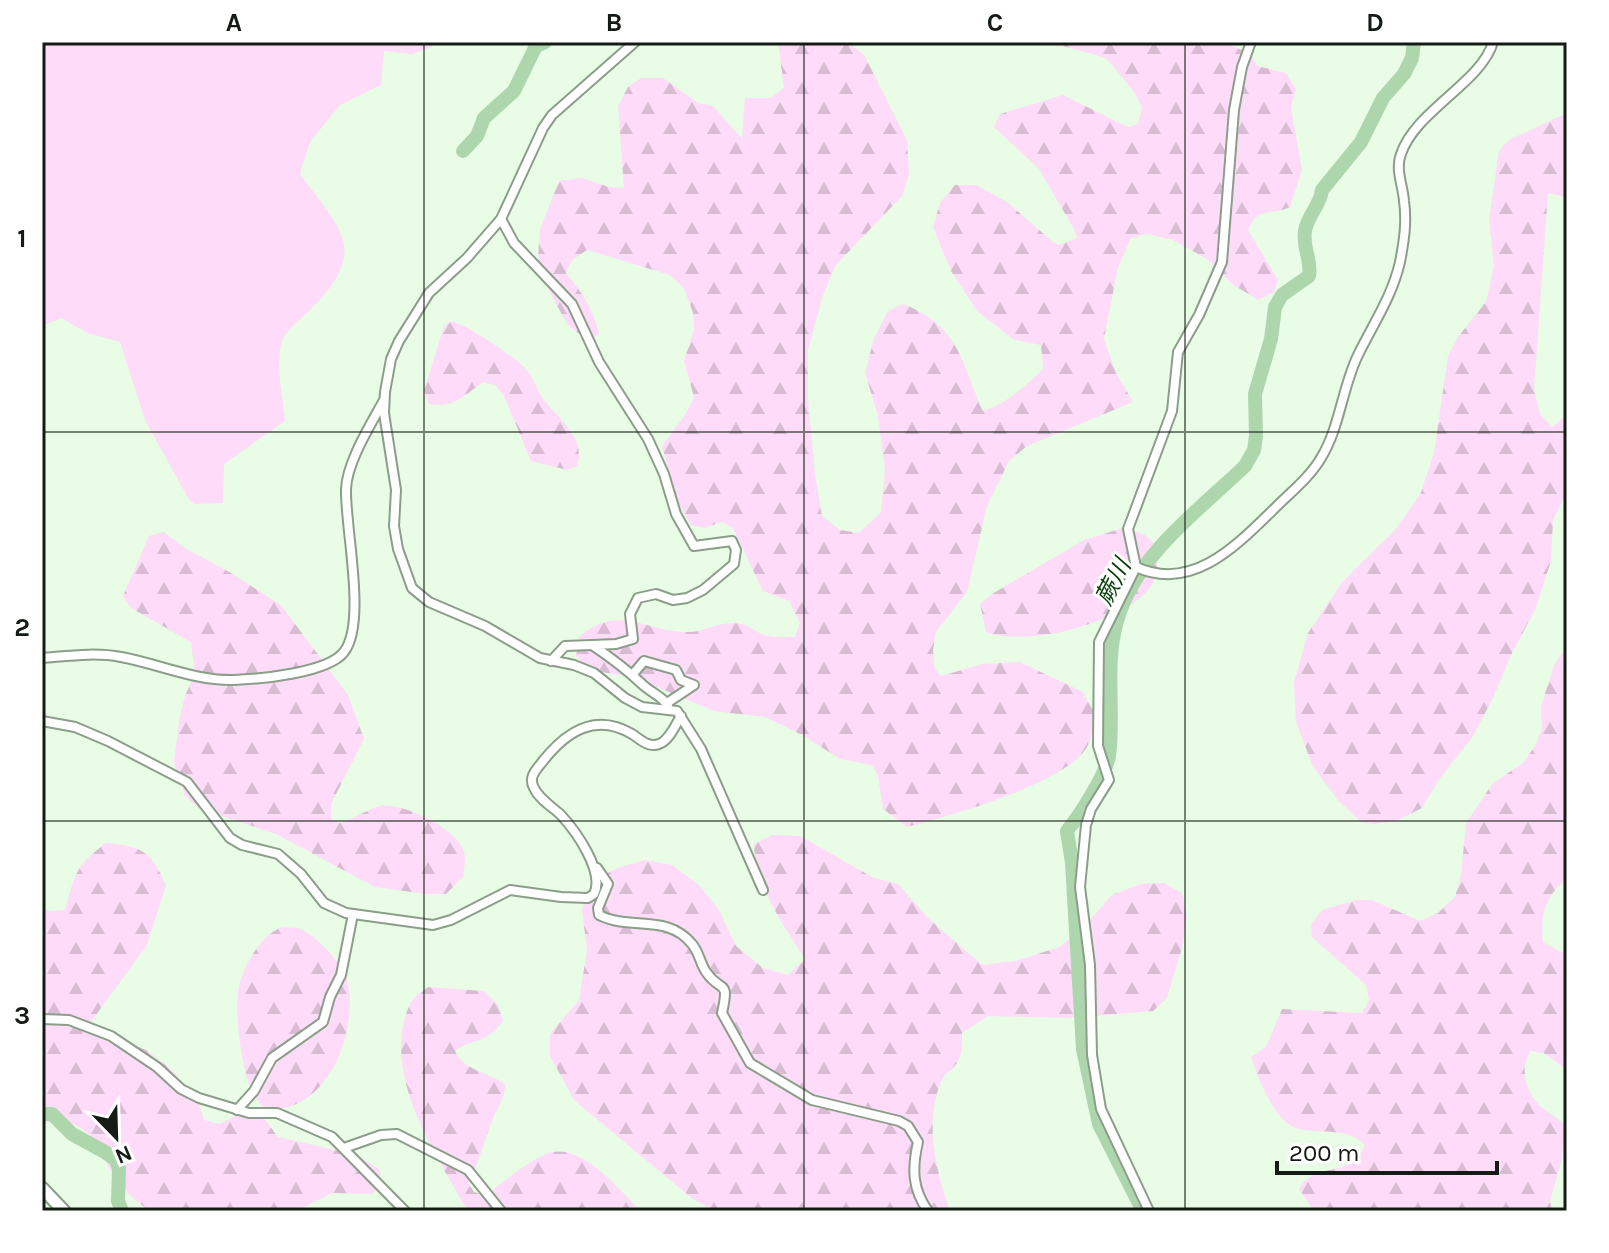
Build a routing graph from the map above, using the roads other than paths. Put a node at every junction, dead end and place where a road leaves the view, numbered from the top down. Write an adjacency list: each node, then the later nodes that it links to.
1 (635, 42): 4 (street)
2 (1251, 42): 6 (street)
3 (1493, 42): 6 (street)
4 (501, 219): 5 (street); 7 (street)
5 (384, 399): 8 (street); 9 (street)
6 (1136, 567): 25 (street)
7 (592, 645): 9 (street); 10 (street)
8 (42, 658)
9 (551, 661): 11 (street)
10 (633, 674): 11 (street); 11 (street)
11 (668, 706): 12 (street)
12 (681, 716): 14 (street); 15 (street)
13 (42, 721): 16 (street)
14 (593, 864): 16 (street); 24 (street)
15 (763, 890)
16 (353, 914): 18 (street)
17 (42, 1019): 18 (street)
18 (237, 1110): 19 (street)
19 (344, 1148): 22 (street); 23 (street)
20 (42, 1188): 21 (main road)
21 (57, 1209)
22 (405, 1211)
23 (501, 1211)
24 (928, 1211)
25 (1149, 1211)

